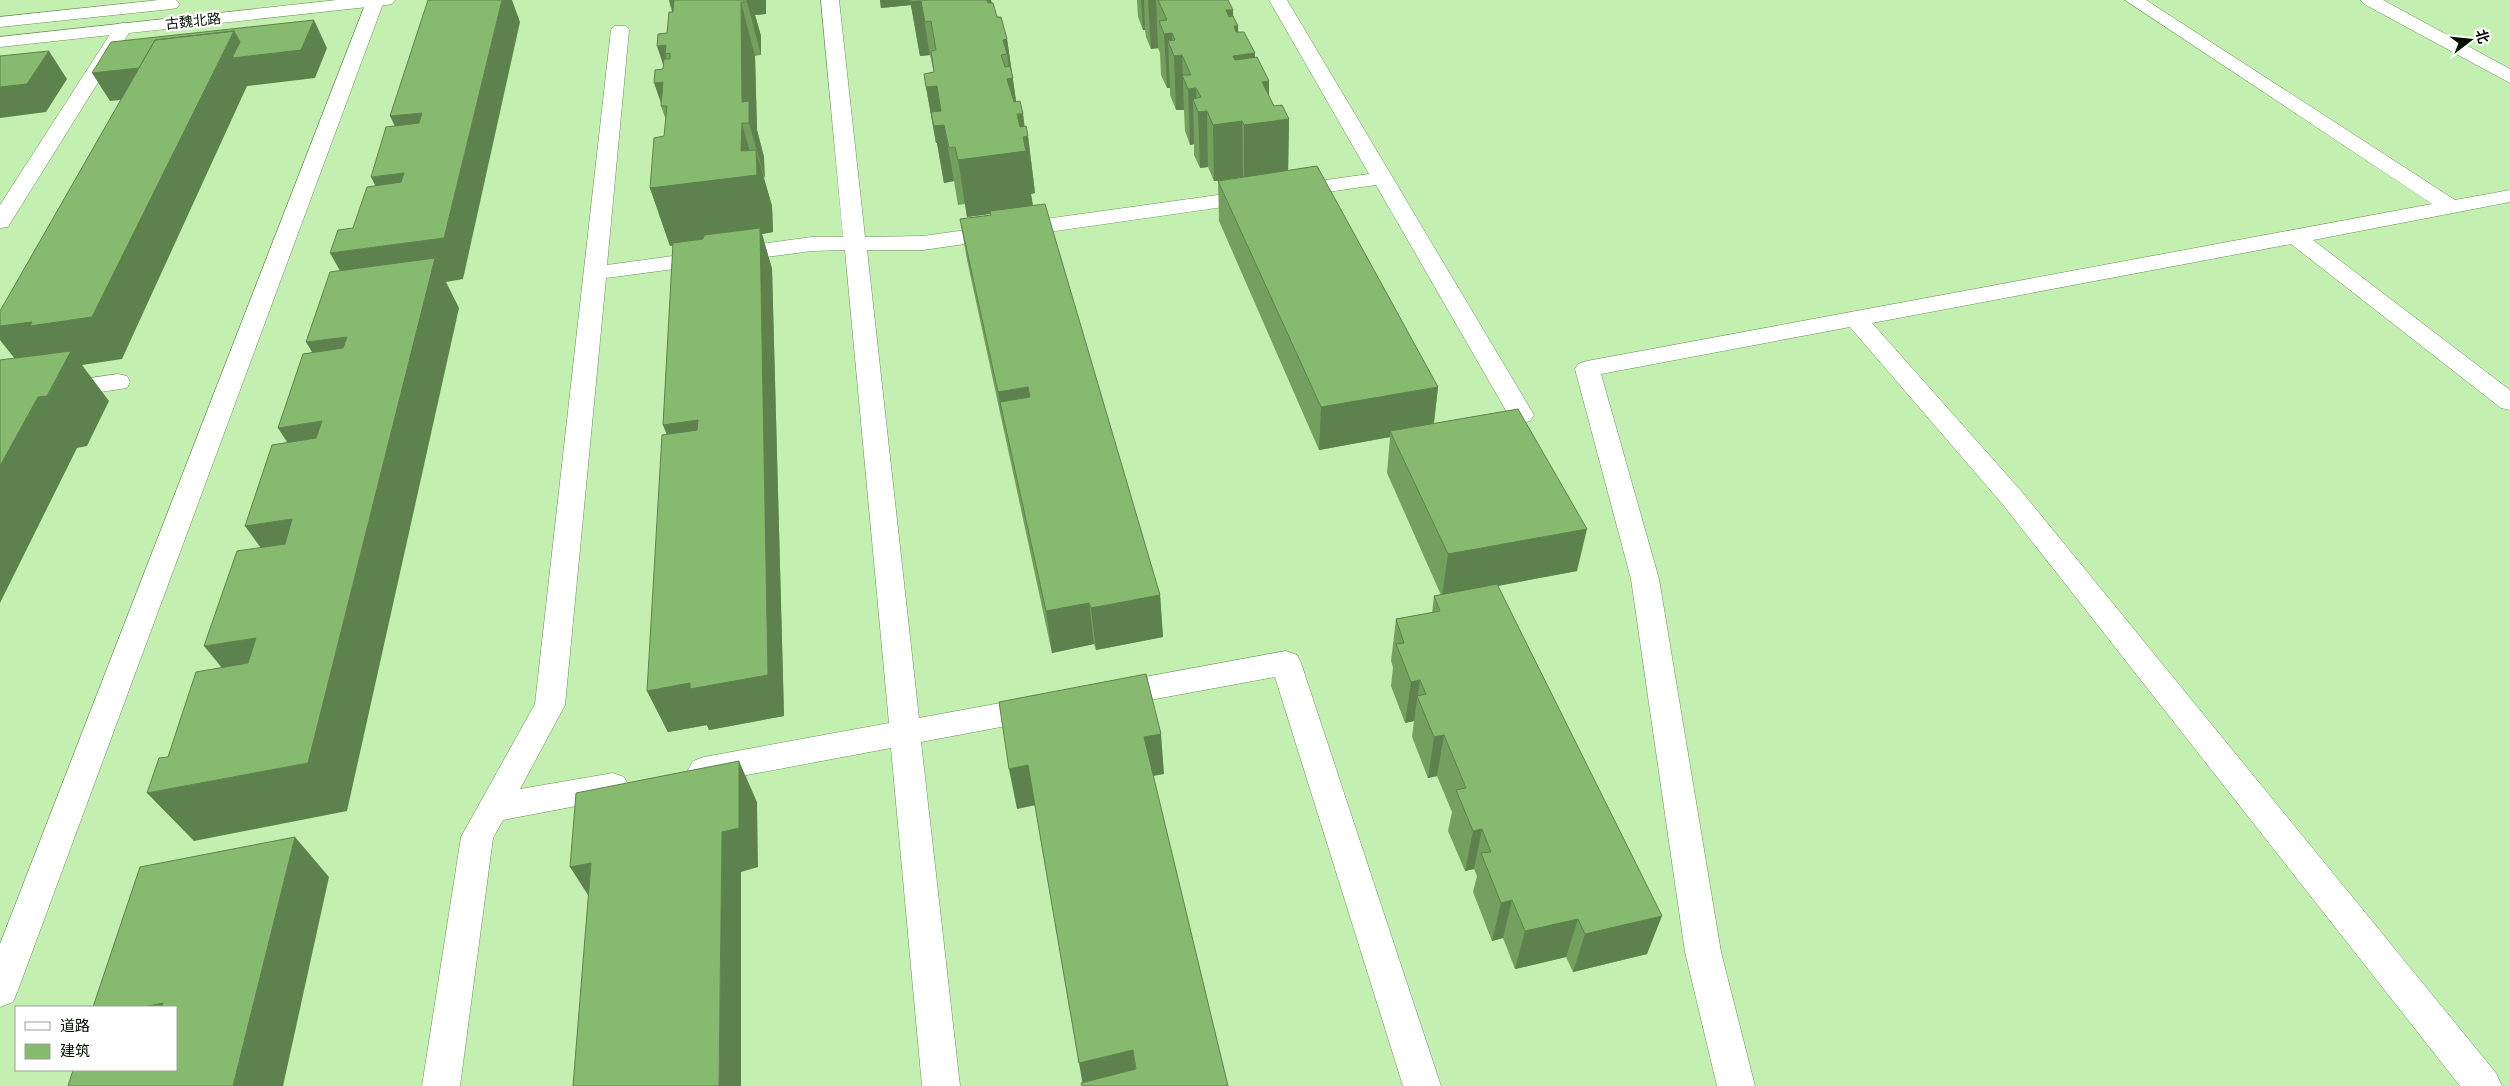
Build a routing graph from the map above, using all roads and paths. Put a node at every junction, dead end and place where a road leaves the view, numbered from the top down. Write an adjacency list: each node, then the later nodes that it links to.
1 (830, 0): 18 (street)
2 (1278, 0): 13 (street)
3 (2134, 0): 15 (street)
4 (2370, 0): 12 (street)
5 (380, 1): 9 (street, 古魏北路); 29 (street)
6 (190, 2): 7 (street, 古魏北路)
7 (139, 4): 8 (street, 古魏北路)
8 (0, 22)
9 (123, 28): 11 (street, 古魏北路); 16 (street)
10 (620, 30): 19 (street)
11 (0, 42)
12 (2510, 77)
13 (1382, 178): 18 (street); 24 (street)
14 (2510, 196): 15 (street)
15 (2451, 207): 17 (street)
16 (0, 222)
17 (2296, 237): 20 (street); 23 (street)
18 (855, 243): 19 (street); 25 (street)
19 (595, 273): 28 (street)
20 (1856, 319): 33 (street); 34 (street)
21 (118, 382): 22 (street)
22 (0, 399)
23 (2510, 402)
24 (1521, 415)
25 (905, 733): 26 (street); 31 (street); 32 (street)
26 (679, 774)
27 (640, 782): 28 (street)
28 (492, 808): 30 (street)
29 (0, 990)
30 (441, 1086)
31 (941, 1086)
32 (1422, 1086)
33 (1736, 1086)
34 (2483, 1086)

